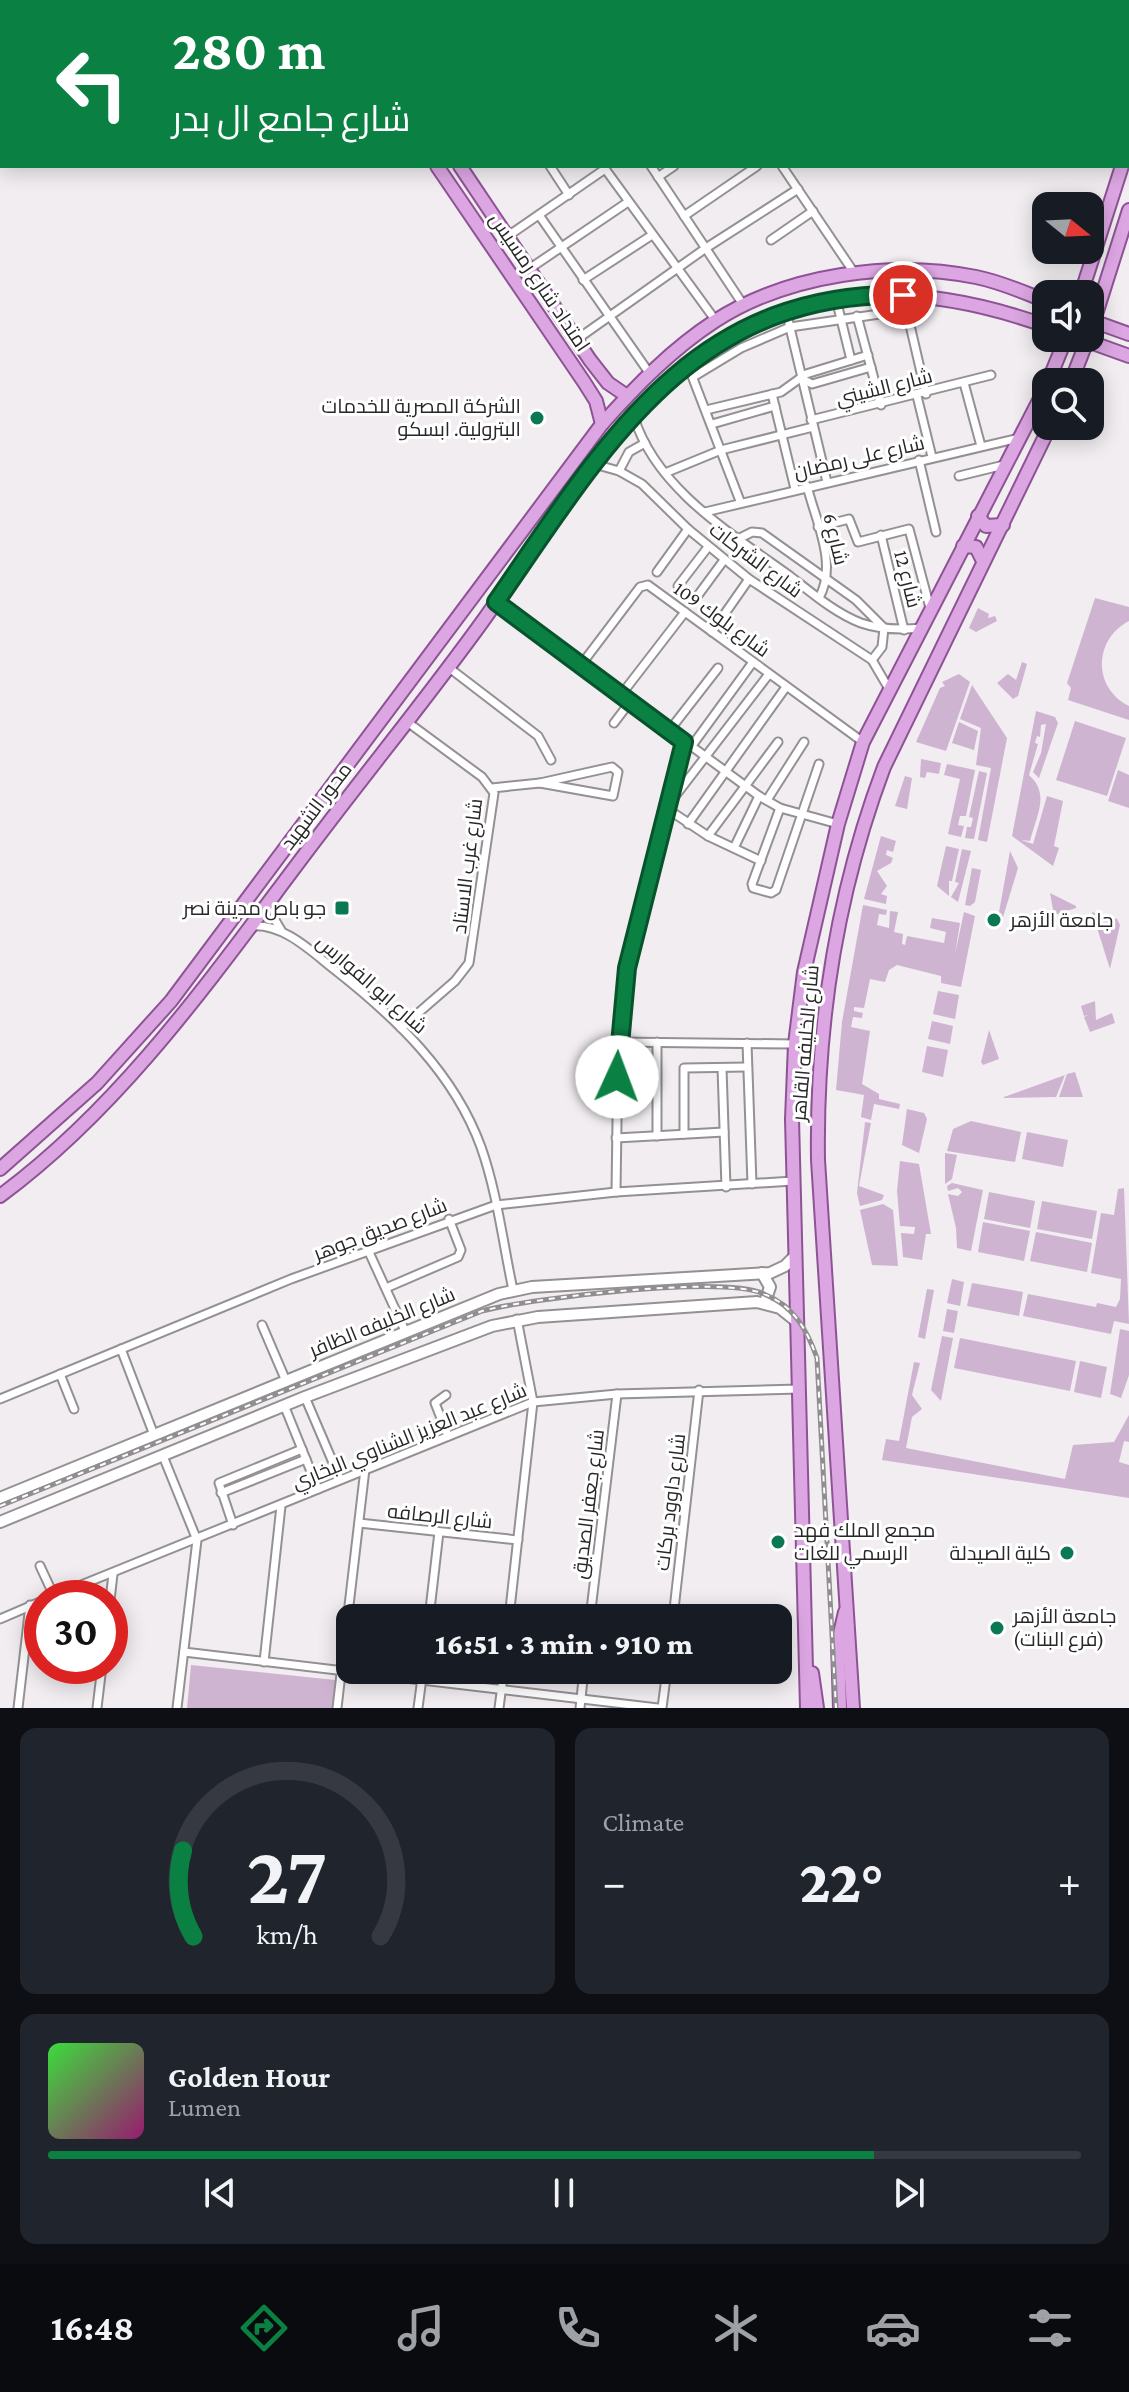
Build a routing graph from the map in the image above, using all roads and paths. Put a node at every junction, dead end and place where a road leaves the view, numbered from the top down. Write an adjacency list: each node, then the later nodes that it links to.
1 (438, 168): 54 (main road, امتداد شارع رمسيس)
2 (462, 168): 19 (main road, امتداد شارع رمسيس)
3 (551, 168): 12 (street)
4 (652, 168): 10 (street)
5 (671, 168): 10 (street)
6 (754, 168): 17 (street)
7 (783, 168): 11 (street)
8 (1121, 168): 27 (main road)
9 (605, 169): 12 (street); 13 (street)
10 (658, 177): 17 (street)
11 (798, 189): 15 (street); 22 (street)
12 (569, 195): 16 (street)
13 (628, 202): 18 (street); 21 (street)
14 (1129, 210): 28 (main road)
15 (813, 211): 20 (street); 25 (street)
16 (539, 215): 19 (street); 21 (street)
17 (684, 216): 22 (street)
18 (652, 235): 23 (street); 26 (street)
19 (508, 236): 24 (main road, امتداد شارع رمسيس)
20 (771, 240)
21 (561, 246): 24 (street); 26 (street)
22 (706, 248): 23 (street); 34 (street)
23 (677, 268): 38 (street); 40 (street)
24 (529, 269): 46 (main road, امتداد شارع رمسيس)
25 (855, 275): 29 (main road, محور الشهيد); 31 (main road, محور الشهيد)
26 (583, 280): 38 (street)
27 (1085, 280)
28 (1104, 284)
29 (803, 285): 33 (main road); 34 (main road, محور الشهيد)
30 (903, 295): 32 (main road, محور الشهيد); 35 (street); 41 (main road, محور الشهيد)
31 (1032, 296)
32 (836, 299): 33 (main road, محور الشهيد); 39 (street)
33 (805, 305): 36 (main road, محور الشهيد)
34 (744, 306): 40 (main road, محور الشهيد)
35 (907, 310): 37 (street); 61 (street)
36 (786, 311): 42 (street); 45 (main road, محور الشهيد)
37 (857, 316): 39 (street); 48 (street)
38 (609, 317): 46 (street); 55 (street)
39 (840, 318): 42 (street); 51 (street)
40 (716, 321): 45 (main road); 55 (main road, محور الشهيد)
41 (1032, 322)
42 (790, 327): 57 (street); 58 (street)
43 (1104, 333): 44 (main road)
44 (1129, 334)
45 (728, 338): 52 (main road, محور الشهيد)
46 (576, 340): 50 (main road, امتداد شارع رمسيس)
47 (1104, 341): 49 (main road)
48 (868, 355): 51 (street); 53 (street)
49 (1129, 356)
50 (590, 360): 54 (main road); 62 (main road, امتداد شارع رمسيس)
51 (851, 360): 58 (street)
52 (687, 364): 57 (street); 67 (main road, محور الشهيد)
53 (871, 367): 58 (street); 64 (street)
54 (576, 370): 70 (main road, امتداد شارع رمسيس)
55 (650, 374): 62 (main road, محور الشهيد)
56 (991, 375): 59 (street, شارع الشيني)
57 (693, 377): 66 (street)
58 (801, 378): 60 (street); 69 (street)
59 (964, 383): 61 (street, شارع الشيني); 76 (street, شارع الشيني)
60 (772, 394): 65 (street); 66 (street)
61 (926, 394): 63 (street, شارع الشيني)
62 (627, 396): 70 (main road, محور الشهيد)
63 (917, 396): 64 (street, شارع الشيني); 78 (street)
64 (881, 405): 69 (street, شارع الشيني)
65 (775, 406): 71 (street); 72 (street)
66 (706, 410): 71 (street)
67 (633, 414): 75 (street, شارع الشركات); 80 (main road, محور الشهيد)
68 (1032, 415): 73 (main road, شارع الخليفه القاهر)
69 (812, 423): 72 (street, شارع الشيني); 85 (street)
70 (602, 424): 108 (main road, محور الشهيد)
71 (712, 424): 77 (street)
72 (782, 435): 77 (street, شارع الشيني); 87 (street)
73 (1021, 438): 76 (street, شارع على رمضان); 81 (main road, شارع الخليفه القاهر)
74 (1043, 440): 91 (main road, شارع الخليفه القاهر)
75 (645, 443): 82 (street); 83 (street, شارع الشركات)
76 (981, 446): 78 (street, شارع على رمضان)
77 (721, 450): 83 (street, شارع الشيني); 88 (street)
78 (932, 457): 79 (street, شارع على رمضان)
79 (919, 460): 85 (street, شارع على رمضان); 94 (street)
80 (594, 464): 82 (street, شارع الشركات); 107 (main road, محور الشهيد)
81 (1006, 465): 84 (street); 90 (main road, شارع الخليفه القاهر)
82 (619, 471): 93 (street, شارع الشركات)
83 (665, 473): 89 (street, شارع الشركات)
84 (959, 476)
85 (827, 482): 86 (street, شارع على رمضان)
86 (807, 486): 87 (street, شارع على رمضان); 92 (street, شارع 6)
87 (795, 489): 88 (street, شارع على رمضان)
88 (740, 501): 89 (street, شارع على رمضان)
89 (705, 512): 96 (street, شارع الشركات)
90 (978, 516): 91 (main road); 97 (main road, شارع الخليفه القاهر)
91 (1003, 525): 100 (main road, شارع الخليفه القاهر)
92 (818, 527): 95 (street); 103 (street, شارع 6)
93 (688, 529): 98 (street, شارع الشركات); 101 (street)
94 (936, 532)
95 (881, 535): 109 (street); 115 (street, شارع 12)
96 (738, 539): 103 (street); 106 (street, شارع الشركات)
97 (963, 546): 100 (main road); 109 (main road, شارع الخليفه القاهر)
98 (708, 547): 99 (street, شارع الشركات); 104 (street)
99 (724, 560): 102 (street, شارع الشركات); 105 (street)
100 (983, 561): 154 (main road, شارع الخليفه القاهر)
101 (657, 572)
102 (749, 579): 116 (street); 118 (street, شارع الشركات)
103 (828, 579): 106 (street, شارع 6); 113 (street)
104 (678, 586)
105 (696, 598)
106 (819, 598): 113 (street, شارع الشركات)
107 (496, 602): 111 (main road, محور الشهيد); 120 (street)
108 (467, 607): 111 (main road); 112 (main road, محور الشهيد)
109 (930, 611): 114 (main road, شارع الخليفه القاهر)
110 (685, 612): 116 (street, شارع بلوك 109); 120 (street, شارع بلوك 109); 126 (street)
111 (486, 617): 117 (main road, محور الشهيد)
112 (455, 623): 117 (main road); 169 (main road, محور الشهيد)
113 (884, 628): 115 (street, شارع الشركات); 118 (street)
114 (922, 628): 115 (street, شارع الشركات); 125 (main road, شارع الخليفه القاهر)
115 (904, 630)
116 (712, 632): 119 (street, شارع بلوك 109)
117 (470, 639): 121 (main road, محور الشهيد)
118 (872, 660): 125 (street, شارع الشركات)
119 (753, 662): 123 (street, شارع بلوك 109); 134 (street)
120 (581, 665): 126 (street)
121 (448, 667): 128 (main road, محور الشهيد); 136 (street)
122 (718, 668): 130 (street)
123 (769, 674): 124 (street, شارع بلوك 109); 135 (street)
124 (786, 687): 133 (street, شارع بلوك 109); 138 (street)
125 (890, 691): 133 (main road, شارع الخليفه القاهر)
126 (621, 695): 127 (street)
127 (630, 702): 129 (street); 130 (street)
128 (406, 721): 141 (street, شارع غرب الاستاد); 151 (main road, محور الشهيد)
129 (614, 723)
130 (669, 731): 134 (street)
131 (778, 742): 140 (street)
132 (804, 742): 142 (street)
133 (863, 742): 147 (main road, شارع الخليفه القاهر)
134 (687, 744): 135 (street); 143 (street)
135 (705, 758): 138 (street); 143 (street)
136 (551, 760)
137 (819, 764): 145 (street)
138 (725, 773): 140 (street); 146 (street)
139 (540, 783): 139 (street); 141 (street)
140 (744, 786): 142 (street); 148 (street)
141 (492, 788): 158 (street, شارع غرب الاستاد)
142 (763, 798): 144 (street); 149 (street)
143 (666, 808): 146 (street); 159 (street)
144 (780, 808): 145 (street); 150 (street)
145 (799, 814): 147 (street); 150 (street)
146 (688, 824): 148 (street)
147 (838, 824): 152 (main road, شارع الخليفه القاهر)
148 (708, 836): 149 (street)
149 (734, 848): 150 (street)
150 (761, 861)
151 (272, 899): 153 (main road, محور الشهيد); 155 (street)
152 (814, 924): 154 (main road); 156 (main road, شارع الخليفه القاهر)
153 (251, 926): 155 (street, شارع ابو الفوارس); 174 (main road, محور الشهيد)
154 (838, 930): 157 (main road, شارع الخليفه القاهر)
155 (283, 932): 158 (street, شارع ابو الفوارس)
156 (804, 972): 157 (main road); 162 (main road, شارع الخليفه القاهر)
157 (829, 977): 228 (main road, شارع الخليفه القاهر)
158 (401, 1028): 175 (street, شارع ابو الفوارس)
159 (619, 1042): 160 (street); 168 (street)
160 (657, 1042): 161 (street); 167 (street)
161 (747, 1043): 162 (street); 163 (street)
162 (795, 1044): 170 (main road, شارع الخليفه القاهر)
163 (747, 1067): 164 (street); 171 (street)
164 (722, 1068): 165 (street); 166 (street)
165 (724, 1132): 166 (street); 172 (street)
166 (684, 1134): 167 (street)
167 (657, 1136): 168 (street)
168 (616, 1138): 173 (street)
169 (0, 1169)
170 (793, 1181): 171 (street, شارع صديق جوهر); 178 (main road, شارع الخليفه القاهر)
171 (752, 1184): 172 (street, شارع صديق جوهر)
172 (726, 1187): 173 (street, شارع صديق جوهر)
173 (616, 1192): 175 (street, شارع صديق جوهر)
174 (0, 1196)
175 (496, 1205): 176 (street, شارع صديق جوهر); 181 (street, شارع ابو الفوارس)
176 (449, 1219): 177 (street, شارع صديق جوهر); 180 (street)
177 (368, 1250): 180 (street); 187 (street, شارع صديق جوهر)
178 (794, 1257): 179 (street, شارع الخليفه الظافر); 184 (main road, شارع الخليفه القاهر)
179 (762, 1273): 181 (street, شارع الخليفه الظافر); 182 (street)
180 (386, 1288): 186 (street)
181 (513, 1290): 186 (street, شارع الخليفه الظافر)
182 (765, 1302): 183 (street, شارع الخليفه الظافر); 184 (street)
183 (517, 1319): 191 (street, شارع الخليفه الظافر); 198 (street)
184 (795, 1320): 192 (main road, شارع الخليفه القاهر)
185 (262, 1325): 190 (street)
186 (406, 1333): 188 (street, شارع الخليفه الظافر)
187 (121, 1349): 189 (street, شارع صديق جوهر); 201 (street)
188 (330, 1363): 190 (street, شارع الخليفه الظافر); 191 (street)
189 (60, 1374): 197 (street, شارع صديق جوهر); 200 (street)
190 (286, 1381): 201 (street, شارع الخليفه الظافر)
191 (338, 1384): 196 (street, شارع الخليفه الظافر)
192 (799, 1389): 193 (street, شارع عبد العزيز الشناوي البخاري); 233 (main road, شارع الخليفه القاهر)
193 (699, 1390): 194 (street, شارع عبد العزيز الشناوي البخاري); 227 (street, شارع داوود بركات)
194 (617, 1394): 198 (street, شارع عبد العزيز الشناوي البخاري); 226 (street, شارع جعفر الصديق)
195 (446, 1395): 202 (street)
196 (305, 1397): 199 (street, شارع الخليفه الظافر); 207 (street)
197 (0, 1399)
198 (533, 1402): 202 (street, شارع عبد العزيز الشناوي البخاري); 217 (street)
199 (284, 1405): 203 (street); 204 (street, شارع الخليفه الظافر)
200 (74, 1409)
201 (154, 1435): 210 (street, شارع الخليفه الظافر)
202 (448, 1436): 206 (street, شارع عبد العزيز الشناوي البخاري)
203 (302, 1449): 205 (street); 209 (street)
204 (163, 1456): 212 (street, شارع الخليفه الظافر); 216 (street)
205 (306, 1459): 208 (street); 209 (street)
206 (365, 1469): 207 (street, شارع عبد العزيز الشناوي البخاري); 213 (street)
207 (340, 1479): 208 (street, شارع عبد العزيز الشناوي البخاري)
208 (318, 1489): 211 (street, شارع عبد العزيز الشناوي البخاري)
209 (221, 1493): 214 (street)
210 (0, 1498)
211 (281, 1506): 214 (street, شارع عبد العزيز الشناوي البخاري); 234 (street)
212 (0, 1522)
213 (359, 1523): 215 (street, شارع الرصافه); 223 (street)
214 (233, 1525): 216 (street, شارع عبد العزيز الشناوي البخاري)
215 (439, 1532): 217 (street, شارع الرصافه); 224 (street)
216 (197, 1540): 219 (street, شارع عبد العزيز الشناوي البخاري); 231 (street)
217 (518, 1540): 225 (street)
218 (40, 1566): 220 (street)
219 (113, 1574): 221 (street, شارع عبد العزيز الشناوي البخاري); 222 (street)
220 (45, 1580)
221 (97, 1580)
222 (112, 1580)
223 (349, 1604)
224 (431, 1604)
225 (511, 1604)
226 (592, 1604)
227 (675, 1604)
228 (848, 1607): 254 (main road); 255 (main road, شارع الخليفه القاهر)
229 (24, 1608): 230 (street)
230 (0, 1619)
231 (184, 1652): 234 (street); 247 (street)
232 (24, 1656): 245 (street)
233 (807, 1658): 252 (main road); 253 (main road)
234 (264, 1662): 235 (street)
235 (336, 1670)
236 (100, 1684): 246 (street)
237 (340, 1684): 248 (street)
238 (421, 1684): 249 (street)
239 (454, 1684): 243 (street)
240 (502, 1684): 243 (street)
241 (582, 1684): 244 (street)
242 (664, 1684): 251 (street)
243 (501, 1690): 244 (street); 250 (street)
244 (580, 1704): 251 (street)
245 (18, 1708)
246 (97, 1708)
247 (177, 1708)
248 (337, 1708)
249 (418, 1708)
250 (499, 1708)
251 (660, 1708)
252 (807, 1708)
253 (817, 1708)
254 (840, 1708)
255 (853, 1708)

